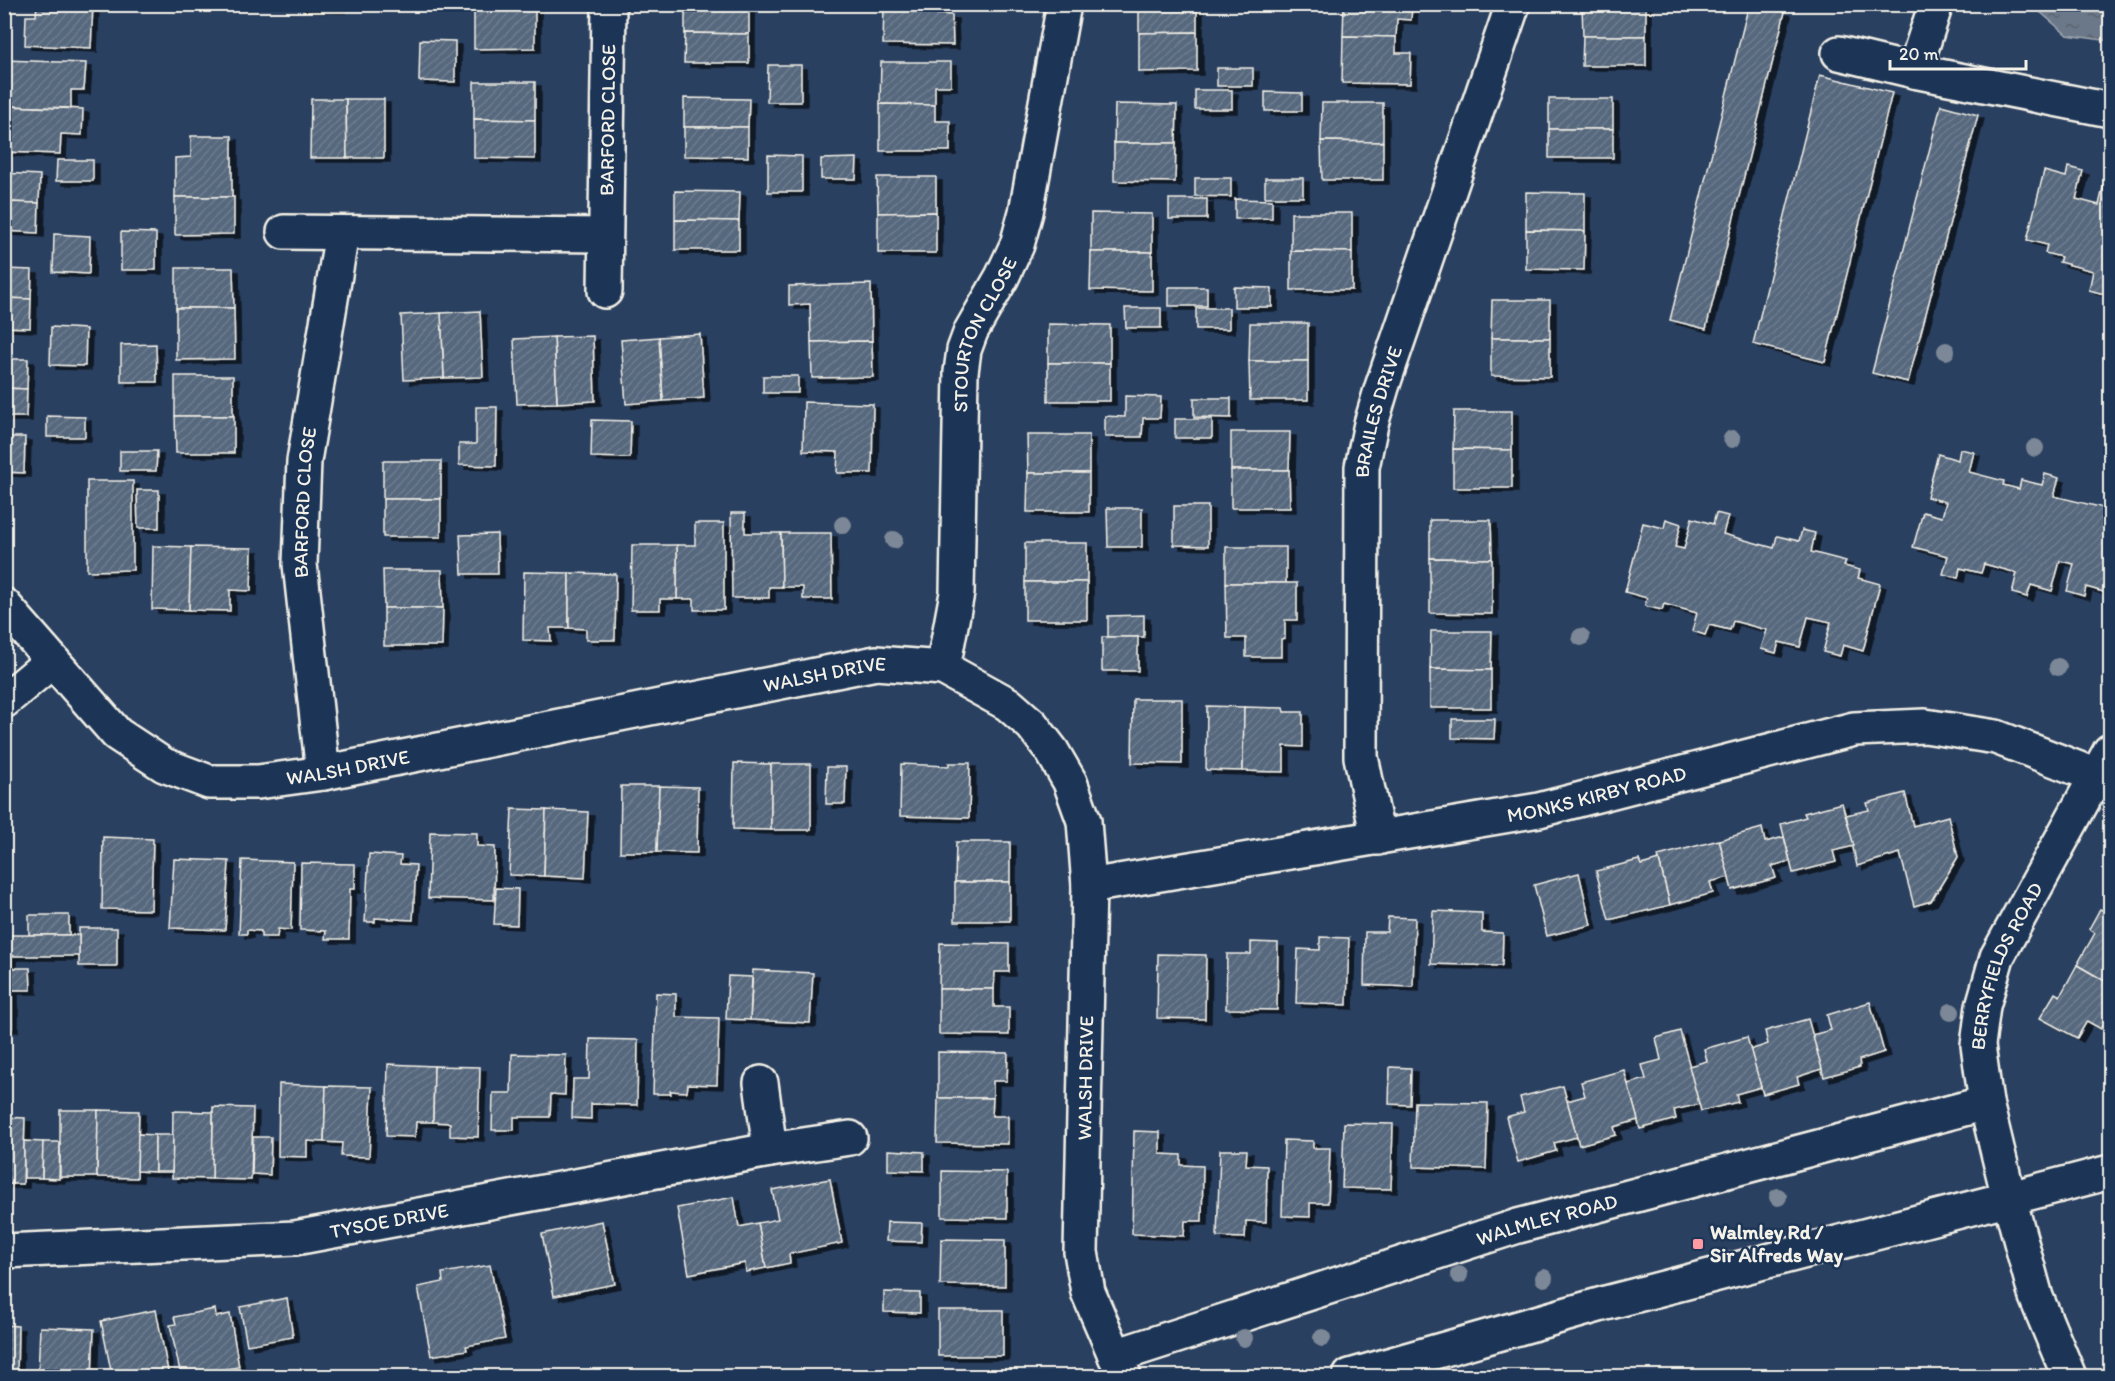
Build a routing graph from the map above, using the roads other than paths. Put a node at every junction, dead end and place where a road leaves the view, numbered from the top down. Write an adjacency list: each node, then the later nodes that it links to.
1 (609, 4): 10 (street, BARFORD CLOSE)
2 (1064, 4): 14 (street, STOURTON CLOSE)
3 (1513, 4): 18 (street, BRAILES DRIVE)
4 (1936, 4): 6 (street)
5 (1839, 53): 6 (street)
6 (1914, 71): 7 (street)
7 (2110, 110)
8 (284, 232): 9 (street)
9 (342, 233): 10 (street); 17 (street, BARFORD CLOSE)
10 (605, 235): 11 (street, BARFORD CLOSE)
11 (605, 291)
12 (4, 605): 13 (street, WALSH DRIVE)
13 (52, 661): 15 (street); 17 (street, WALSH DRIVE)
14 (943, 668): 17 (street, WALSH DRIVE); 19 (street, WALSH DRIVE)
15 (4, 701)
16 (2104, 764): 18 (street, MONKS KIRBY ROAD); 21 (street, BERRYFIELDS ROAD)
17 (323, 773)
18 (1378, 838): 19 (street, MONKS KIRBY ROAD)
19 (1089, 886): 27 (street, WALSH DRIVE)
20 (761, 1083): 23 (street)
21 (1986, 1103): 25 (street, BERRYFIELDS ROAD); 27 (street, WALMLEY ROAD)
22 (850, 1138): 23 (street, TYSOE DRIVE)
23 (771, 1150): 26 (street, TYSOE DRIVE)
24 (2110, 1172): 25 (street)
25 (2008, 1197): 28 (street); 29 (street, BERRYFIELDS ROAD)
26 (4, 1251)
27 (1119, 1366)
28 (1350, 1377)
29 (2069, 1377)

